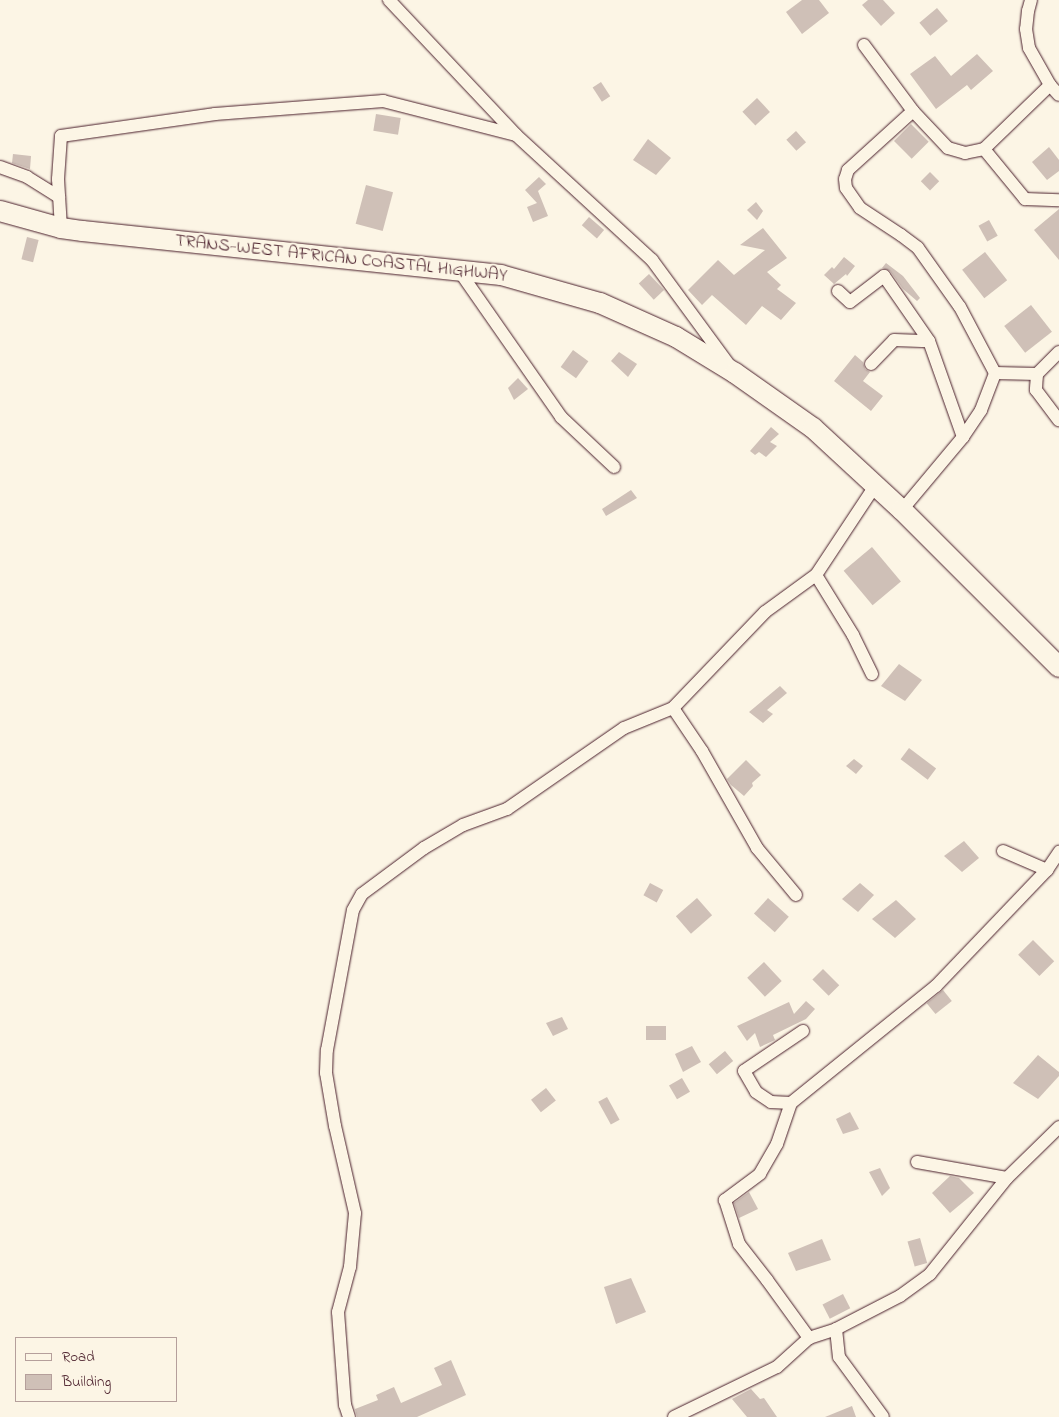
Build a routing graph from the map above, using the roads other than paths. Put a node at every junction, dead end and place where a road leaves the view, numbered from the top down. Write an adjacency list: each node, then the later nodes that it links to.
1 (389, 0): 6 (street)
2 (1032, 0): 4 (street)
3 (864, 45): 5 (street)
4 (1055, 90): 7 (street)
5 (913, 111): 7 (street); 19 (street)
6 (516, 135): 9 (street); 18 (street)
7 (984, 149): 10 (street)
8 (0, 167): 9 (street)
9 (59, 197): 12 (street)
10 (1059, 200)
11 (0, 211): 12 (highway, TRANS-WEST AFRICAN COASTAL HIGHWAY)
12 (61, 228): 13 (highway, TRANS-WEST AFRICAN COASTAL HIGHWAY)
13 (460, 272): 18 (highway, TRANS-WEST AFRICAN COASTAL HIGHWAY); 23 (street)
14 (838, 291): 15 (street)
15 (929, 341): 17 (street); 22 (street)
16 (1059, 352): 20 (street)
17 (871, 364)
18 (735, 373): 24 (highway, TRANS-WEST AFRICAN COASTAL HIGHWAY)
19 (995, 373): 20 (street); 22 (street)
20 (1036, 374): 21 (street)
21 (1059, 420)
22 (963, 437): 25 (street)
23 (614, 467)
24 (875, 486): 25 (highway, TRANS-WEST AFRICAN COASTAL HIGHWAY); 26 (street)
25 (902, 510): 27 (highway, TRANS-WEST AFRICAN COASTAL HIGHWAY)
26 (816, 575): 28 (street); 29 (street)
27 (1059, 667)
28 (872, 674)
29 (673, 708): 33 (street); 41 (street)
30 (1003, 851): 32 (street)
31 (1059, 852): 32 (street)
32 (1047, 870): 35 (street)
33 (796, 895)
34 (803, 1031): 35 (street)
35 (791, 1103): 40 (street)
36 (1059, 1127): 38 (street)
37 (917, 1162): 38 (street)
38 (1008, 1178): 39 (street)
39 (836, 1329): 40 (street); 43 (street)
40 (809, 1338): 42 (street)
41 (349, 1417)
42 (674, 1417)
43 (883, 1417)

